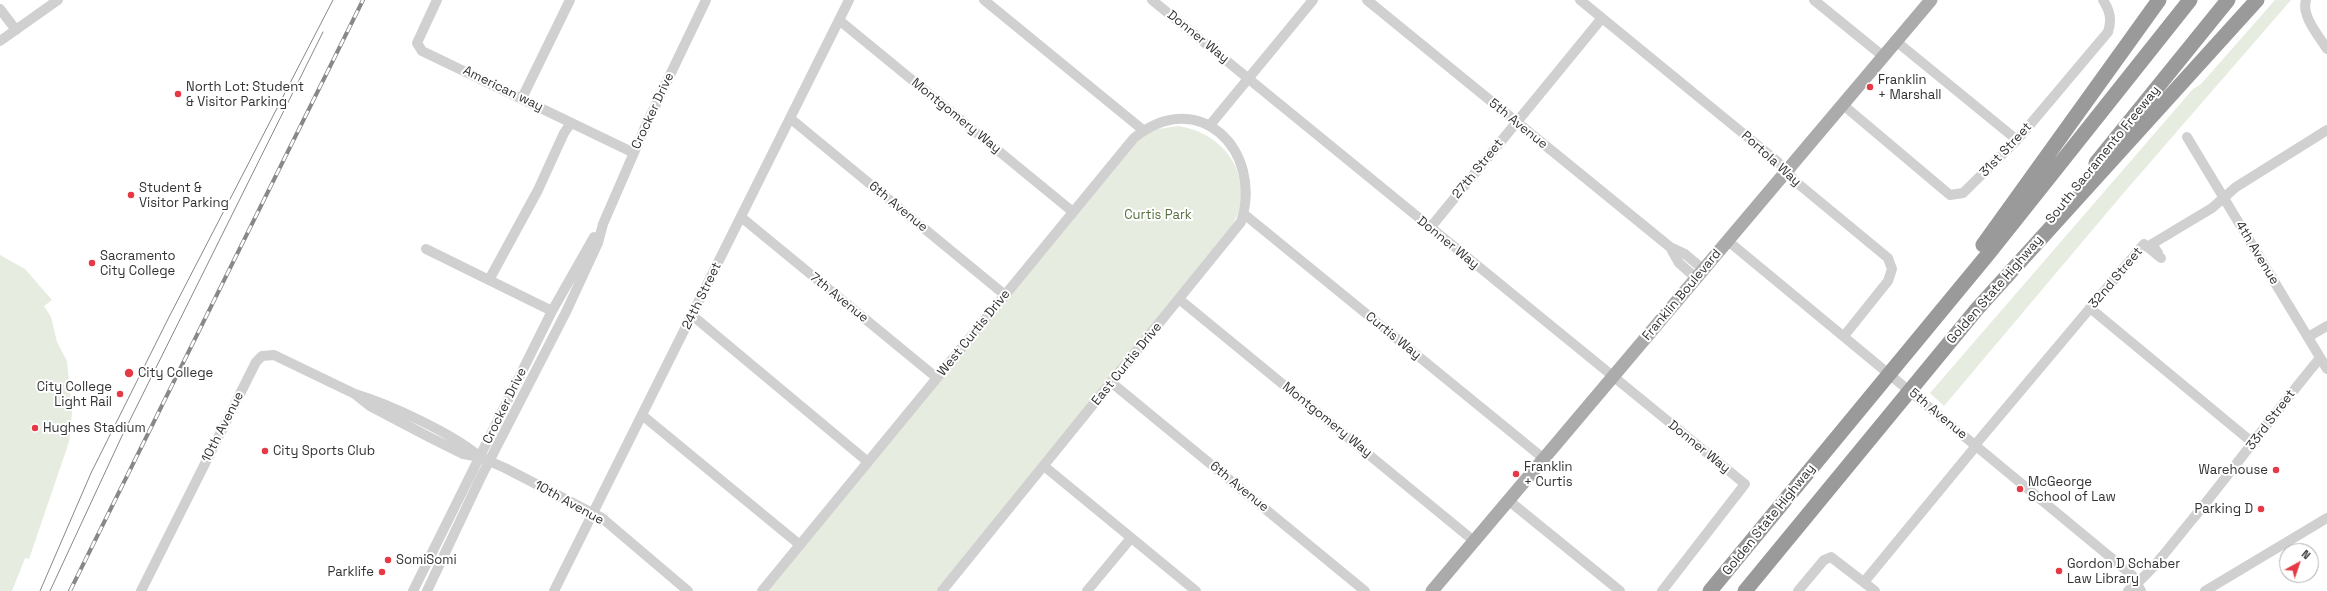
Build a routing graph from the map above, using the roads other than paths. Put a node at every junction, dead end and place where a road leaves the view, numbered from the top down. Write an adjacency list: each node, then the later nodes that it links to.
1 (58, 0): 22 (street)
2 (437, 0): 28 (street, American way)
3 (570, 0): 28 (street)
4 (706, 0): 38 (street, Crocker Drive)
5 (849, 0): 21 (street, 24th Street)
6 (984, 0): 34 (street)
7 (1152, 0): 27 (street, Donner Way)
8 (1312, 0): 27 (street)
9 (1367, 0): 31 (street, 5th Avenue)
10 (1580, 0): 20 (street, Portola Way)
11 (1814, 0): 26 (street)
12 (1931, 0): 24 (main road, Franklin Boulevard)
13 (2103, 0): 37 (street, 31st Street)
14 (2159, 0): 59 (highway)
15 (2190, 0): 59 (highway, Golden State Highway)
16 (2228, 0): 53 (highway, South Sacramento Freeway)
17 (2257, 0): 53 (highway, Golden State Highway)
18 (2306, 2): 25 (street)
19 (0, 9): 22 (street)
20 (1602, 18): 31 (street, 27th Street); 39 (street, Portola Way)
21 (839, 20): 30 (street, 24th Street); 41 (street, Montgomery Way)
22 (16, 30): 23 (street)
23 (0, 42)
24 (1897, 42): 26 (main road, Franklin Boulevard); 37 (street)
25 (2327, 49)
26 (1884, 57): 29 (main road, Franklin Boulevard)
27 (1248, 79): 33 (street); 45 (street, Donner Way)
28 (522, 98): 32 (street, American way)
29 (1842, 104): 37 (street, 31st Street); 39 (main road, Franklin Boulevard)
30 (790, 118): 43 (street, 24th Street); 50 (street, 6th Avenue)
31 (1516, 122): 45 (street, 27th Street); 48 (street, 5th Avenue)
32 (571, 123): 38 (street, American way); 49 (street)
33 (1210, 125): 34 (street, West Curtis Drive); 42 (street, East Curtis Drive)
34 (1143, 130): 41 (street, West Curtis Drive)
35 (2327, 130): 40 (street, 32nd Street)
36 (2186, 137): 40 (street, 4th Avenue)
37 (2017, 140)
38 (634, 153): 44 (street, Crocker Drive)
39 (1786, 171): 46 (main road, Franklin Boulevard); 57 (street, Portola Way)
40 (2224, 198): 52 (street, 32nd Street); 58 (street, 4th Avenue)
41 (1073, 212): 50 (street, West Curtis Drive)
42 (1244, 214): 51 (street, East Curtis Drive); 69 (street, Curtis Way)
43 (741, 217): 55 (street, 24th Street); 63 (street, 7th Avenue)
44 (603, 224): 54 (street, Crocker Drive); 70 (street, Crocker Drive)
45 (1430, 228): 62 (street, Donner Way)
46 (1728, 241): 48 (main road, Franklin Boulevard); 57 (street, 5th Avenue)
47 (426, 249): 49 (street)
48 (1700, 274): 62 (main road, Franklin Boulevard)
49 (489, 280): 54 (street)
50 (1005, 295): 63 (street, West Curtis Drive)
51 (1179, 299): 64 (street, East Curtis Drive); 77 (street, Montgomery Way)
52 (2090, 308): 66 (street); 67 (street, 32nd Street)
53 (1977, 309): 95 (highway, Golden State Highway)
54 (552, 311): 68 (street, Crocker Drive)
55 (693, 316): 65 (street, 24th Street); 71 (street)
56 (2327, 326): 58 (street)
57 (1844, 336): 67 (street, 5th Avenue)
58 (2308, 338): 60 (street, 4th Avenue)
59 (1913, 344): 94 (highway, Golden State Highway)
60 (2320, 358): 61 (street, 4th Avenue); 66 (street, 33rd Street)
61 (2327, 369)
62 (1612, 376): 69 (main road, Franklin Boulevard); 93 (street, Donner Way)
63 (937, 378): 71 (street, West Curtis Drive)
64 (1112, 383): 72 (street, East Curtis Drive); 90 (street, 6th Avenue)
65 (642, 415): 74 (street, 24th Street); 78 (street)
66 (2253, 443): 80 (street, 33rd Street)
67 (1976, 445): 79 (street, 32nd Street); 80 (street, 5th Avenue)
68 (480, 457): 70 (street, 10th Avenue); 81 (street, 10th Avenue); 82 (street, Crocker Drive)
69 (1543, 458): 73 (main road, Franklin Boulevard)
70 (490, 462): 74 (street, 10th Avenue); 83 (street, Crocker Drive)
71 (868, 462): 78 (street, West Curtis Drive)
72 (1044, 466): 76 (street); 87 (street, East Curtis Drive)
73 (1508, 500): 77 (main road, Franklin Boulevard); 92 (street)
74 (593, 513): 84 (street, 24th Street); 85 (street, 10th Avenue)
75 (2327, 518): 99 (street)
76 (1131, 538): 88 (street); 89 (street)
77 (1474, 541): 91 (main road, Franklin Boulevard)
78 (800, 545): 86 (street, West Curtis Drive)
79 (1864, 582): 96 (street); 97 (street)
80 (2140, 587): 98 (street, 33rd Street)
81 (141, 591)
82 (413, 591)
83 (428, 591)
84 (554, 591)
85 (688, 591)
86 (762, 591)
87 (942, 591)
88 (1087, 591)
89 (1196, 591)
90 (1365, 591)
91 (1432, 591)
92 (1620, 591)
93 (1662, 591)
94 (1710, 591)
95 (1745, 591)
96 (1798, 591)
97 (1875, 591)
98 (2128, 591)
99 (2205, 591)

